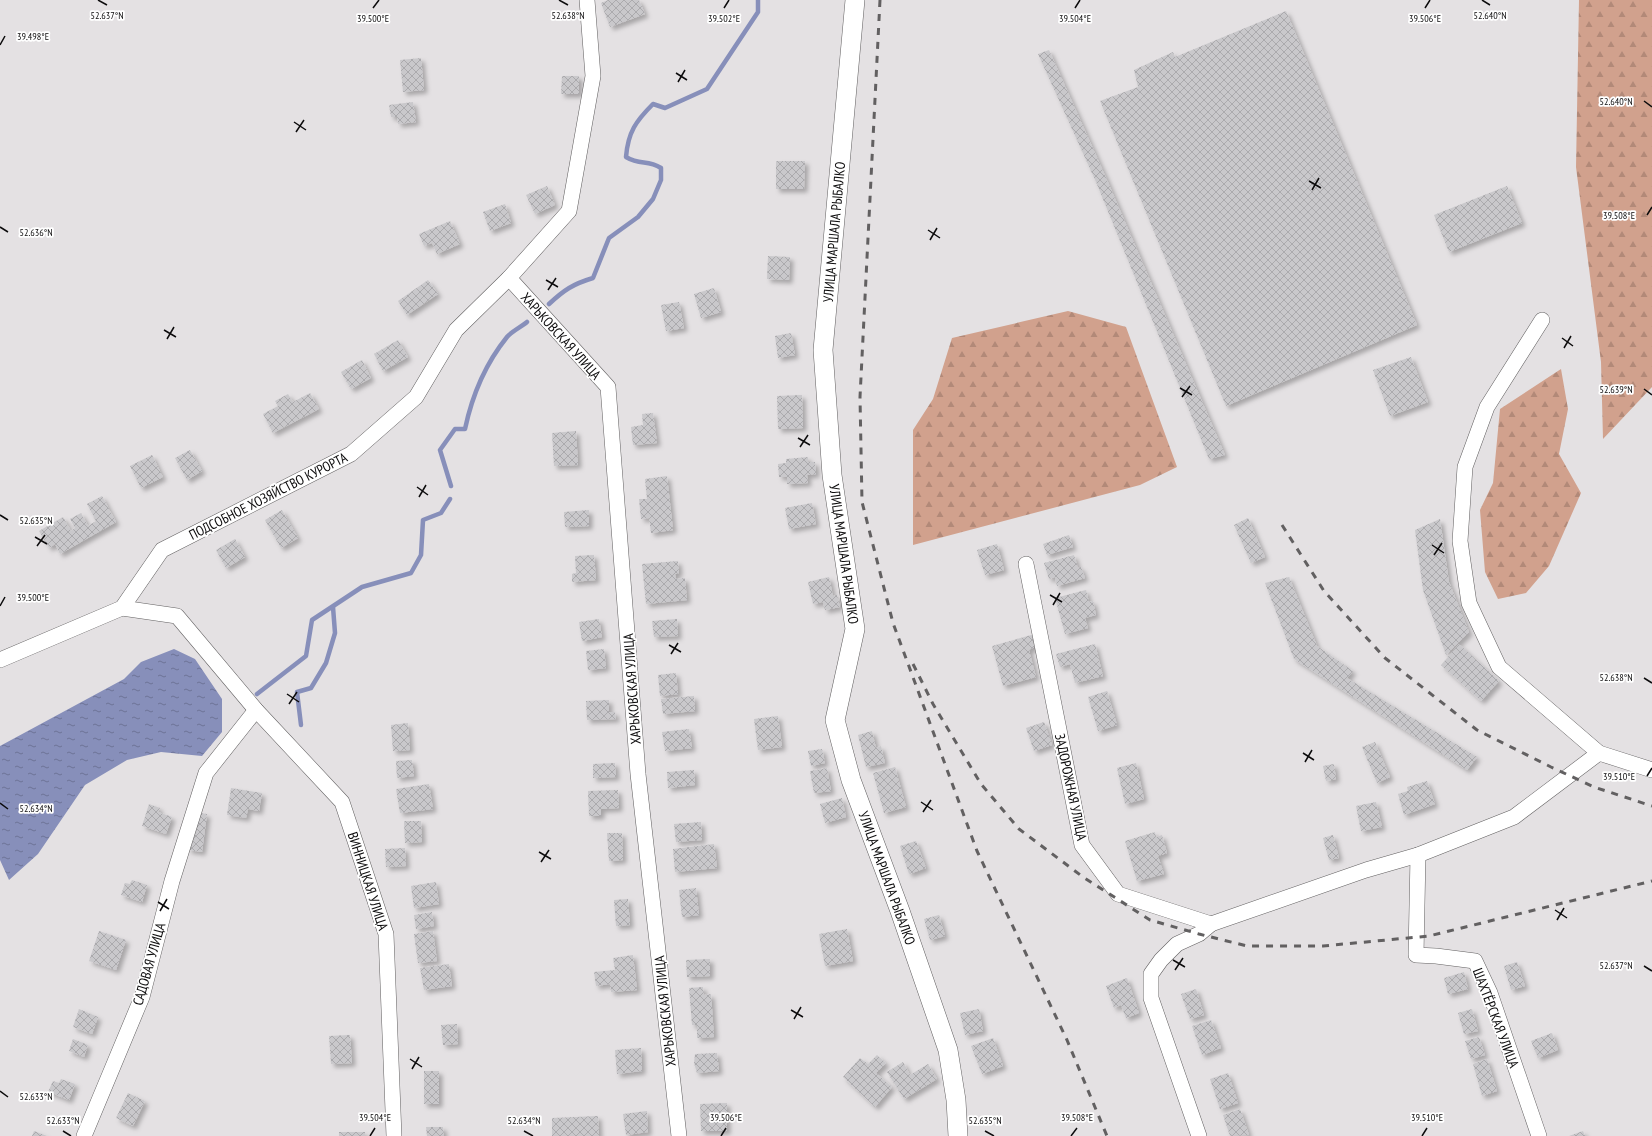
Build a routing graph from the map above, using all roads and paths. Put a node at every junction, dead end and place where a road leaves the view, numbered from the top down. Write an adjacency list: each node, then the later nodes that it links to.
1 (587, 0): 3 (street, ПОДСОБНОЕ ХОЗЯЙСТВО КУРОРТА)
2 (855, 0): 16 (street, УЛИЦА МАРШАЛА РЫБАЛКО)
3 (509, 278): 6 (street, ПОДСОБНОЕ ХОЗЯЙСТВО КУРОРТА); 15 (street, ХАРЬКОВСКАЯ УЛИЦА)
4 (1542, 320): 9 (street)
5 (1026, 564): 12 (street, ЗАДОРОЖНАЯ УЛИЦА)
6 (122, 608): 7 (street); 8 (street, ВИННИЦКАЯ УЛИЦА)
7 (0, 660)
8 (256, 710): 13 (street, САДОВАЯ УЛИЦА); 14 (street, ВИННИЦКАЯ УЛИЦА)
9 (1599, 753): 10 (street); 11 (street)
10 (1652, 770)
11 (1418, 855): 12 (street); 18 (street, ШАХТЁРСКАЯ УЛИЦА)
12 (1211, 924): 17 (street)
13 (84, 1136)
14 (394, 1136)
15 (679, 1136)
16 (958, 1136)
17 (1199, 1136)
18 (1539, 1136)

